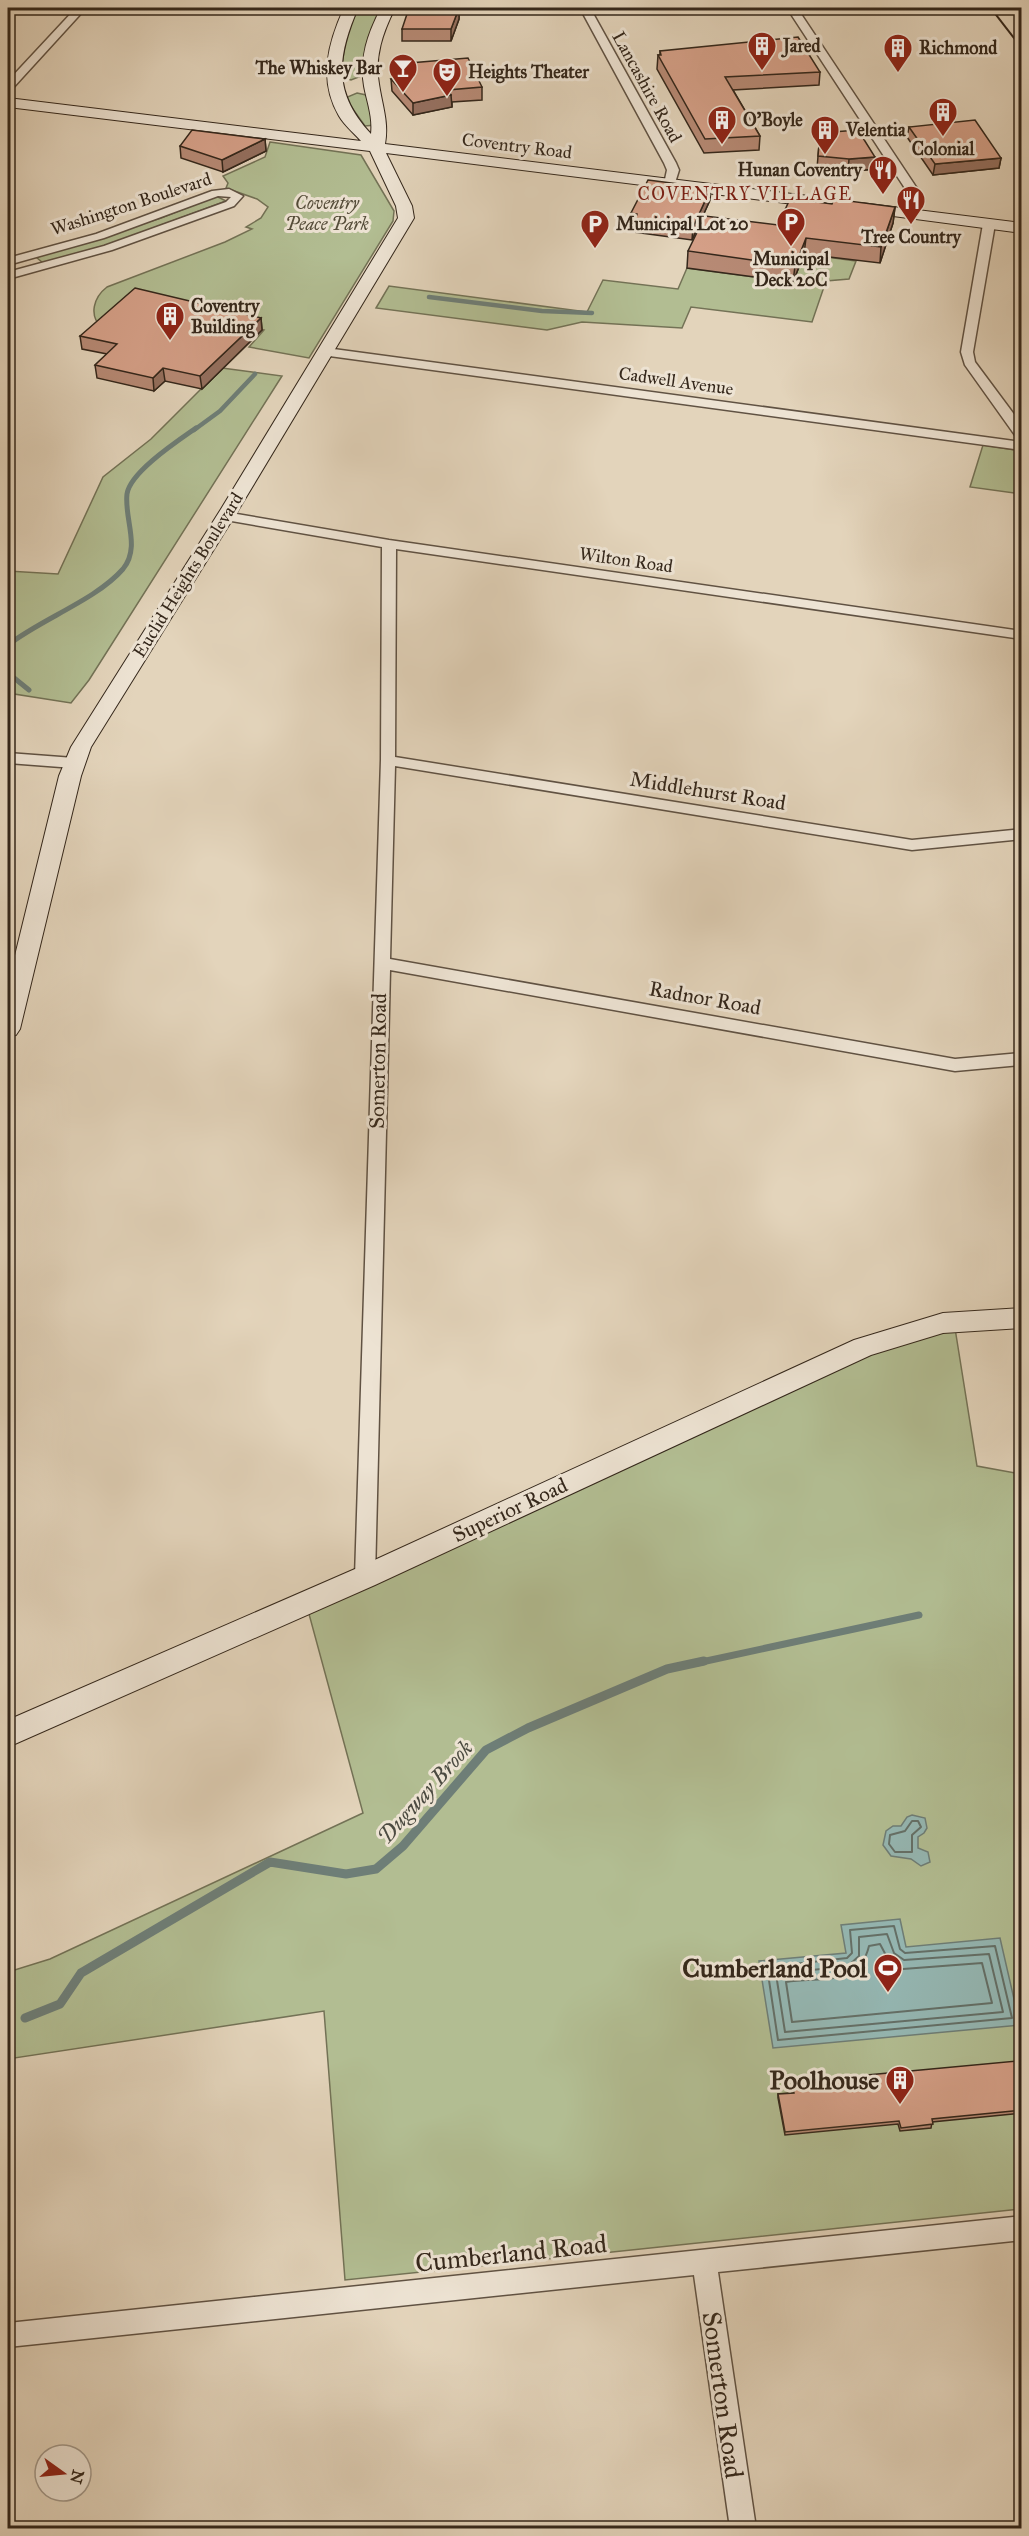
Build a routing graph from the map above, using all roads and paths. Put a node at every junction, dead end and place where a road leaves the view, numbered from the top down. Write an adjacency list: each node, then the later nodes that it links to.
1 (81, 8): 8 (street)
2 (351, 8): 10 (street, Euclid Heights Boulevard)
3 (388, 8): 10 (street)
4 (585, 8): 11 (street, Lancashire Road)
5 (792, 8): 12 (street)
6 (1000, 8): 7 (main road)
7 (1022, 36)
8 (8, 87)
9 (8, 102): 10 (street, Coventry Road)
10 (376, 148): 11 (street, Coventry Road); 17 (street, Euclid Heights Boulevard)
11 (670, 184): 12 (street, Coventry Road)
12 (914, 215): 13 (street, Coventry Road)
13 (989, 225): 14 (street, Coventry Road); 18 (street)
14 (1022, 228)
15 (8, 261): 16 (street, Washington Boulevard)
16 (8, 276)
17 (326, 352): 19 (street, Cadwell Avenue); 20 (street, Euclid Heights Boulevard)
18 (1022, 435)
19 (1022, 446)
20 (225, 516): 21 (street, Wilton Road); 25 (street, Euclid Heights Boulevard)
21 (389, 544): 22 (street, Wilton Road); 24 (street, Somerton Road)
22 (1022, 635)
23 (8, 758): 25 (street)
24 (388, 760): 26 (street, Middlehurst Road); 27 (street, Somerton Road)
25 (74, 763): 28 (street, Euclid Heights Boulevard)
26 (1022, 834)
27 (381, 963): 29 (street, Radnor Road); 31 (street, Somerton Road)
28 (8, 1029)
29 (1022, 1059)
30 (1022, 1318): 31 (street, Superior Road)
31 (365, 1577): 32 (street, Superior Road)
32 (8, 1734)
33 (1022, 2228): 34 (street, Cumberland Road)
34 (704, 2261): 35 (street, Cumberland Road); 36 (street, Somerton Road)
35 (8, 2335)
36 (743, 2529)

